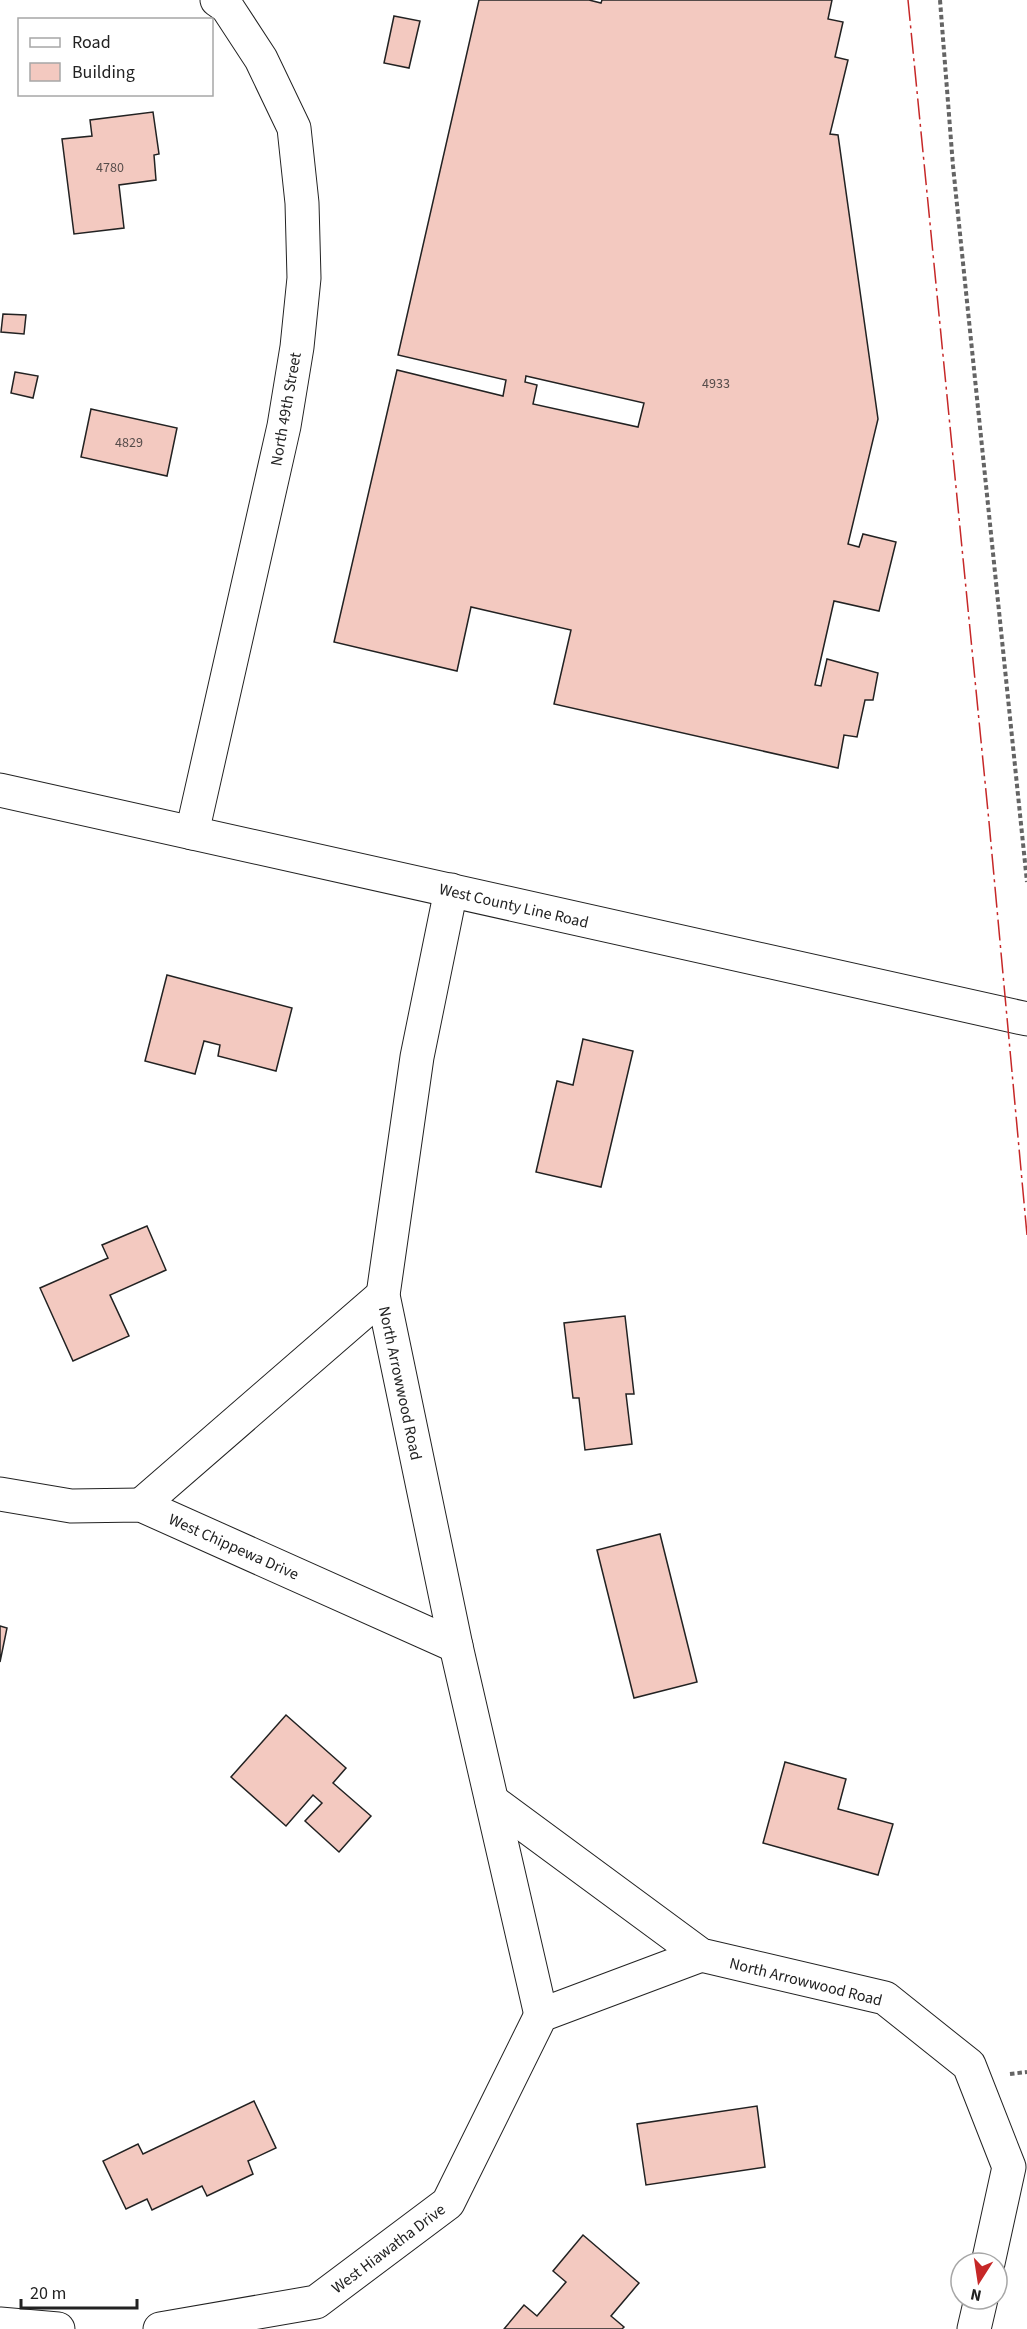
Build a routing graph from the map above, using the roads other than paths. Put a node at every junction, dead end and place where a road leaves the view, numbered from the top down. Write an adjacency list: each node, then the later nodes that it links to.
1 (217, 0): 3 (street, North 49th Street)
2 (0, 790): 3 (street, West County Line Road)
3 (192, 834): 4 (street, West County Line Road)
4 (451, 890): 5 (street, West County Line Road); 6 (street, North Arrowwood Road)
5 (1027, 1019)
6 (383, 1295): 8 (street); 9 (street, North Arrowwood Road)
7 (0, 1494): 8 (street, West Chippewa Drive)
8 (141, 1505): 9 (street, West Chippewa Drive)
9 (456, 1646): 10 (street, North Arrowwood Road)
10 (492, 1801): 11 (street); 12 (street)
11 (701, 1955): 12 (street); 13 (street, North Arrowwood Road)
12 (541, 2015): 17 (street, West Hiawatha Drive)
13 (991, 2251)
14 (978, 2311): 18 (street)
15 (0, 2324): 16 (street)
16 (58, 2329)
17 (159, 2329)
18 (974, 2329)

